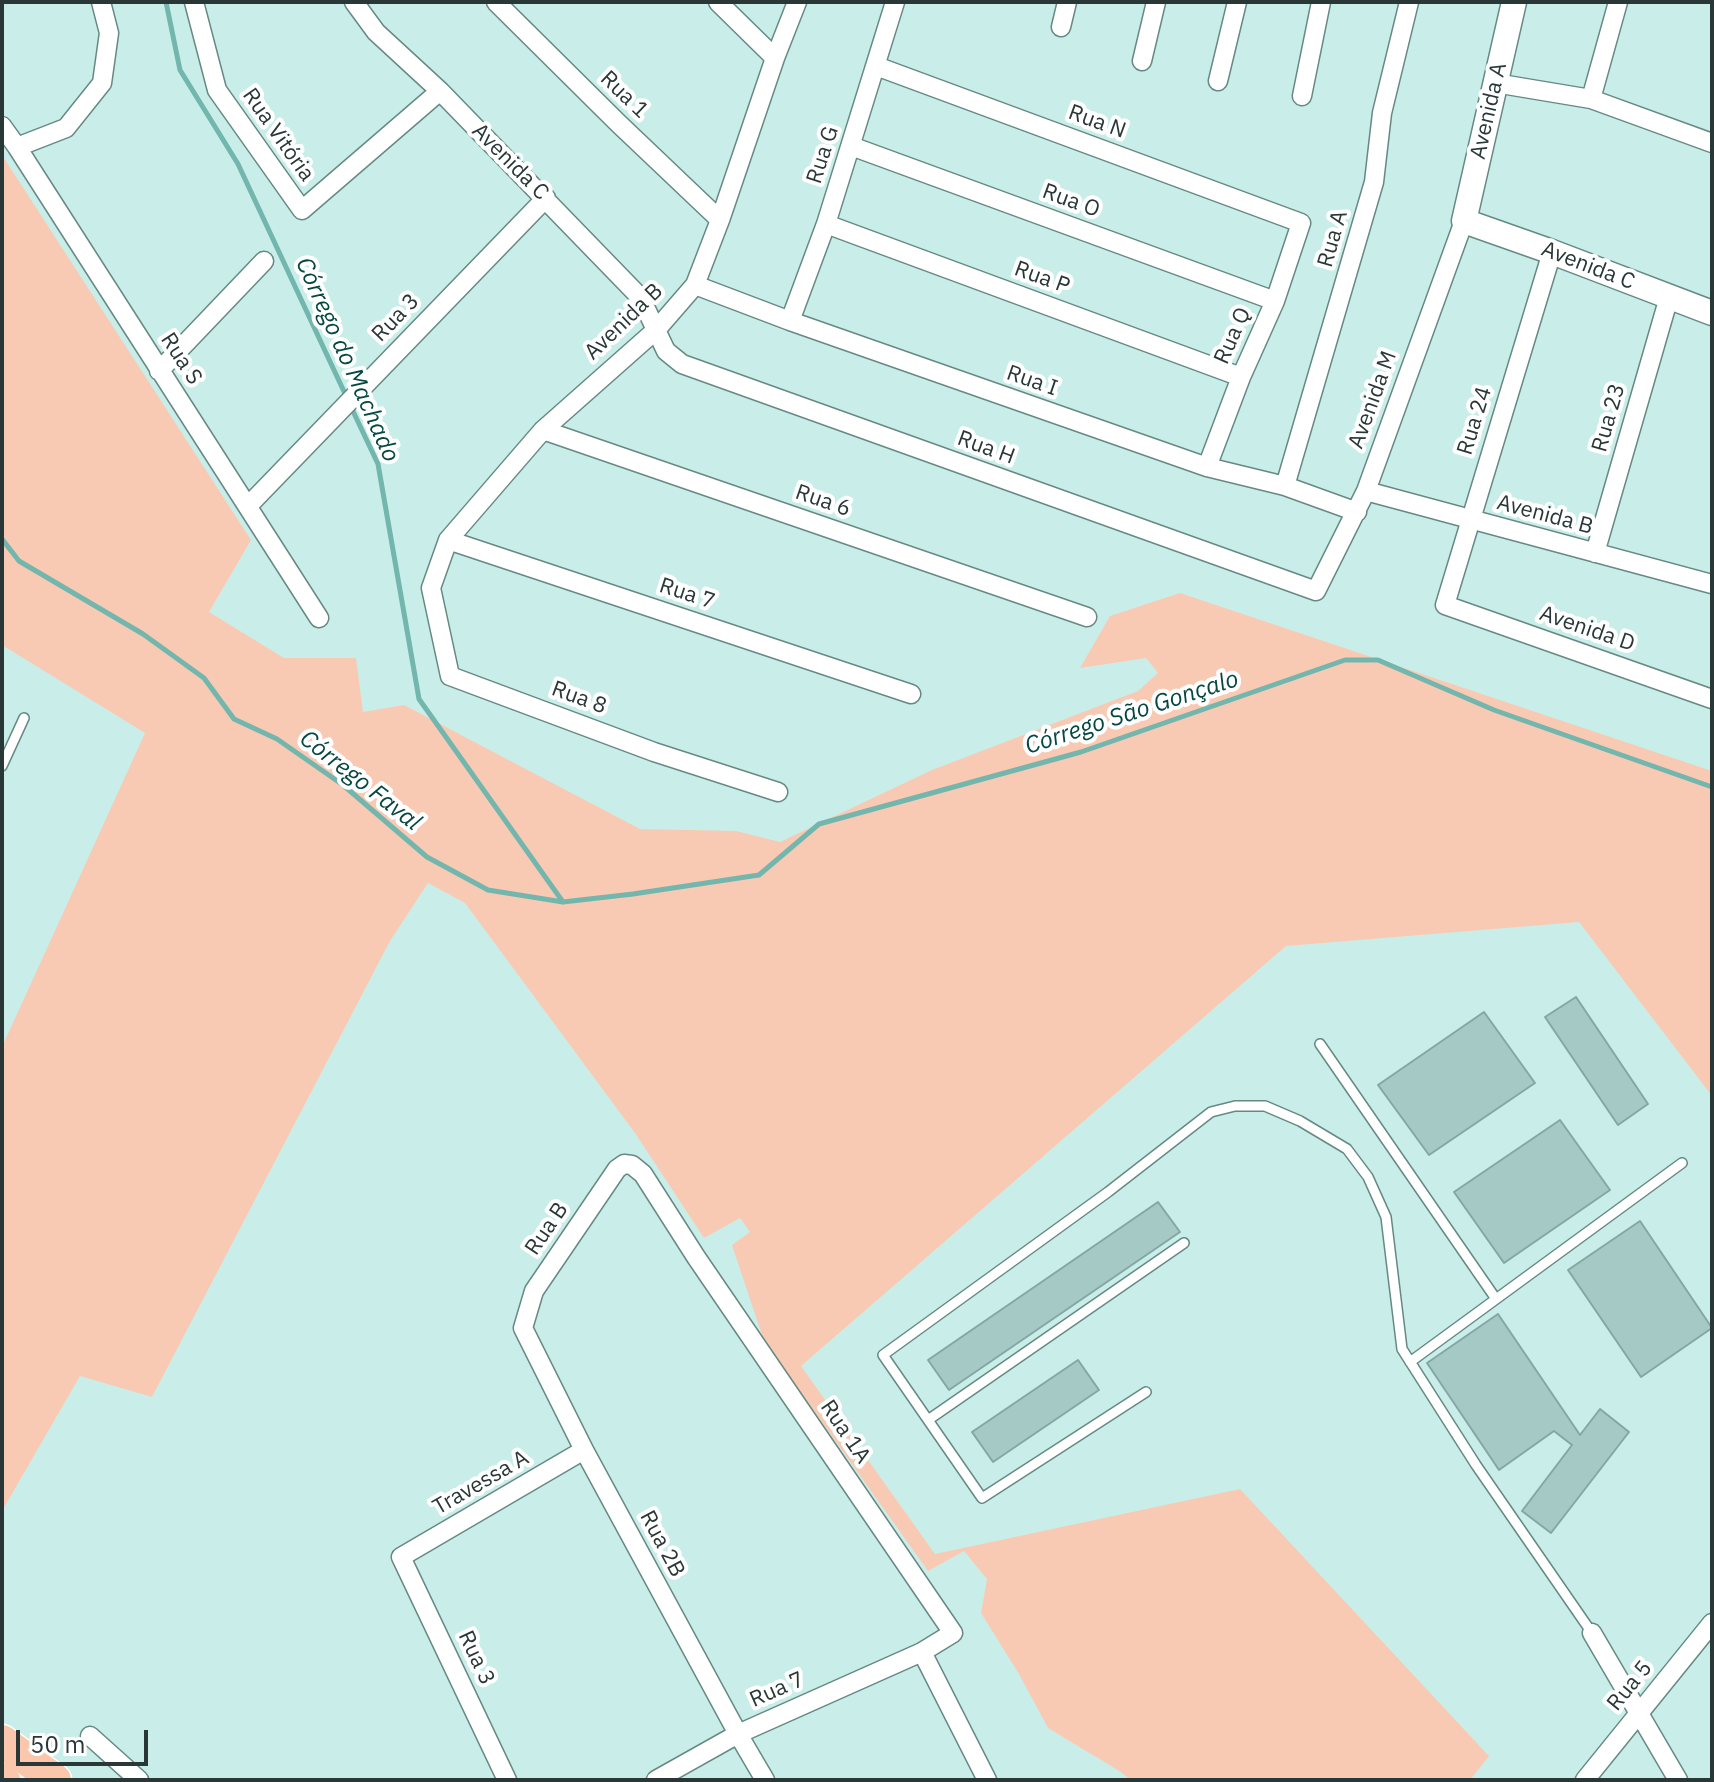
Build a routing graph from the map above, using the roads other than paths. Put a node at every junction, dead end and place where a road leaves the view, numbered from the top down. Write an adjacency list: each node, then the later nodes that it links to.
1 (101, 2): 27 (street)
2 (194, 2): 21 (street, Rua Vitória)
3 (354, 2): 21 (street, Avenida C)
4 (496, 2): 29 (street, Rua 1)
5 (718, 2): 16 (street)
6 (797, 2): 16 (street, Avenida B)
7 (895, 2): 18 (street, Rua G)
8 (1067, 2): 15 (street)
9 (1156, 2): 17 (street)
10 (1237, 2): 19 (street)
11 (1321, 2): 22 (street)
12 (1409, 2): 45 (street, Rua A)
13 (1514, 2): 20 (street, Avenida A)
14 (1618, 2): 23 (street)
15 (1061, 27)
16 (775, 58): 29 (street, Avenida B)
17 (1142, 61)
18 (876, 66): 26 (street, Rua G); 31 (street, Rua N)
19 (1218, 81)
20 (1495, 83): 23 (street); 30 (street, Avenida A)
21 (440, 91): 28 (street, Avenida C)
22 (1302, 96)
23 (1591, 99): 25 (street)
24 (2, 126): 27 (street, Rua S)
25 (1712, 143)
26 (851, 146): 32 (street, Rua G); 37 (street, Rua O)
27 (17, 147): 41 (street, Rua S)
28 (546, 198): 40 (street, Avenida C); 47 (street, Rua 3)
29 (720, 220): 35 (street, Avenida B)
30 (1464, 221): 33 (street, Avenida C); 46 (street, Avenida M)
31 (1301, 223): 37 (street, Rua Q)
32 (826, 224): 39 (street, Rua G); 42 (street, Rua P)
33 (1552, 252): 36 (street, Avenida C); 49 (street, Rua 24)
34 (264, 261): 41 (street)
35 (695, 285): 39 (street, Rua I); 40 (street, Avenida B)
36 (1669, 297): 38 (street, Avenida C); 51 (street, Rua 23)
37 (1275, 301): 42 (street, Rua Q)
38 (1712, 313)
39 (790, 321): 44 (street, Rua I)
40 (656, 330): 43 (street, Avenida B); 54 (street, Rua H)
41 (159, 371): 47 (street, Rua S)
42 (1241, 377): 44 (street, Rua Q)
43 (543, 430): 50 (street, Avenida B); 56 (street, Rua 6)
44 (1207, 467): 45 (street, Rua I)
45 (1285, 486): 48 (street, Rua I)
46 (1366, 491): 48 (street, Avenida M); 49 (street, Avenida B)
47 (248, 506): 57 (street, Rua S)
48 (1357, 512): 54 (street, Avenida M)
49 (1470, 519): 51 (street, Avenida B); 55 (street, Rua 24)
50 (448, 540): 53 (street, Avenida B); 58 (street, Rua 7)
51 (1595, 553): 52 (street, Avenida B)
52 (1712, 584)
53 (431, 588): 62 (street, Rua 8)
54 (1316, 591)
55 (1445, 605): 59 (street, Avenida D)
56 (1087, 617)
57 (319, 618)
58 (911, 694)
59 (1712, 699)
60 (24, 718): 61 (lane)
61 (2, 766)
62 (778, 792)
63 (1320, 1044): 67 (lane)
64 (1682, 1163): 67 (lane)
65 (624, 1164): 68 (street, Rua B); 74 (street, Rua 1A)
66 (1184, 1243): 71 (lane)
67 (1496, 1299): 69 (lane)
68 (523, 1328): 72 (street, Rua 2B)
69 (1410, 1362): 71 (lane); 75 (lane)
70 (1146, 1392): 71 (lane)
71 (928, 1420)
72 (584, 1450): 73 (street, Travessa A); 79 (street, Rua 2B)
73 (401, 1557): 84 (street, Rua 3)
74 (953, 1633): 77 (street, Rua 7)
75 (1592, 1633): 78 (street)
76 (1708, 1634): 78 (street, Rua 5)
77 (922, 1652): 79 (street, Rua 7); 87 (street)
78 (1639, 1712): 88 (street, Rua 5); 89 (street)
79 (738, 1734): 85 (street, Rua 7); 86 (street, Rua 2B)
80 (90, 1736): 83 (street)
81 (2, 1741): 82 (highway)
82 (55, 1780)
83 (139, 1780)
84 (507, 1780)
85 (656, 1780)
86 (765, 1780)
87 (987, 1780)
88 (1585, 1780)
89 (1678, 1780)

